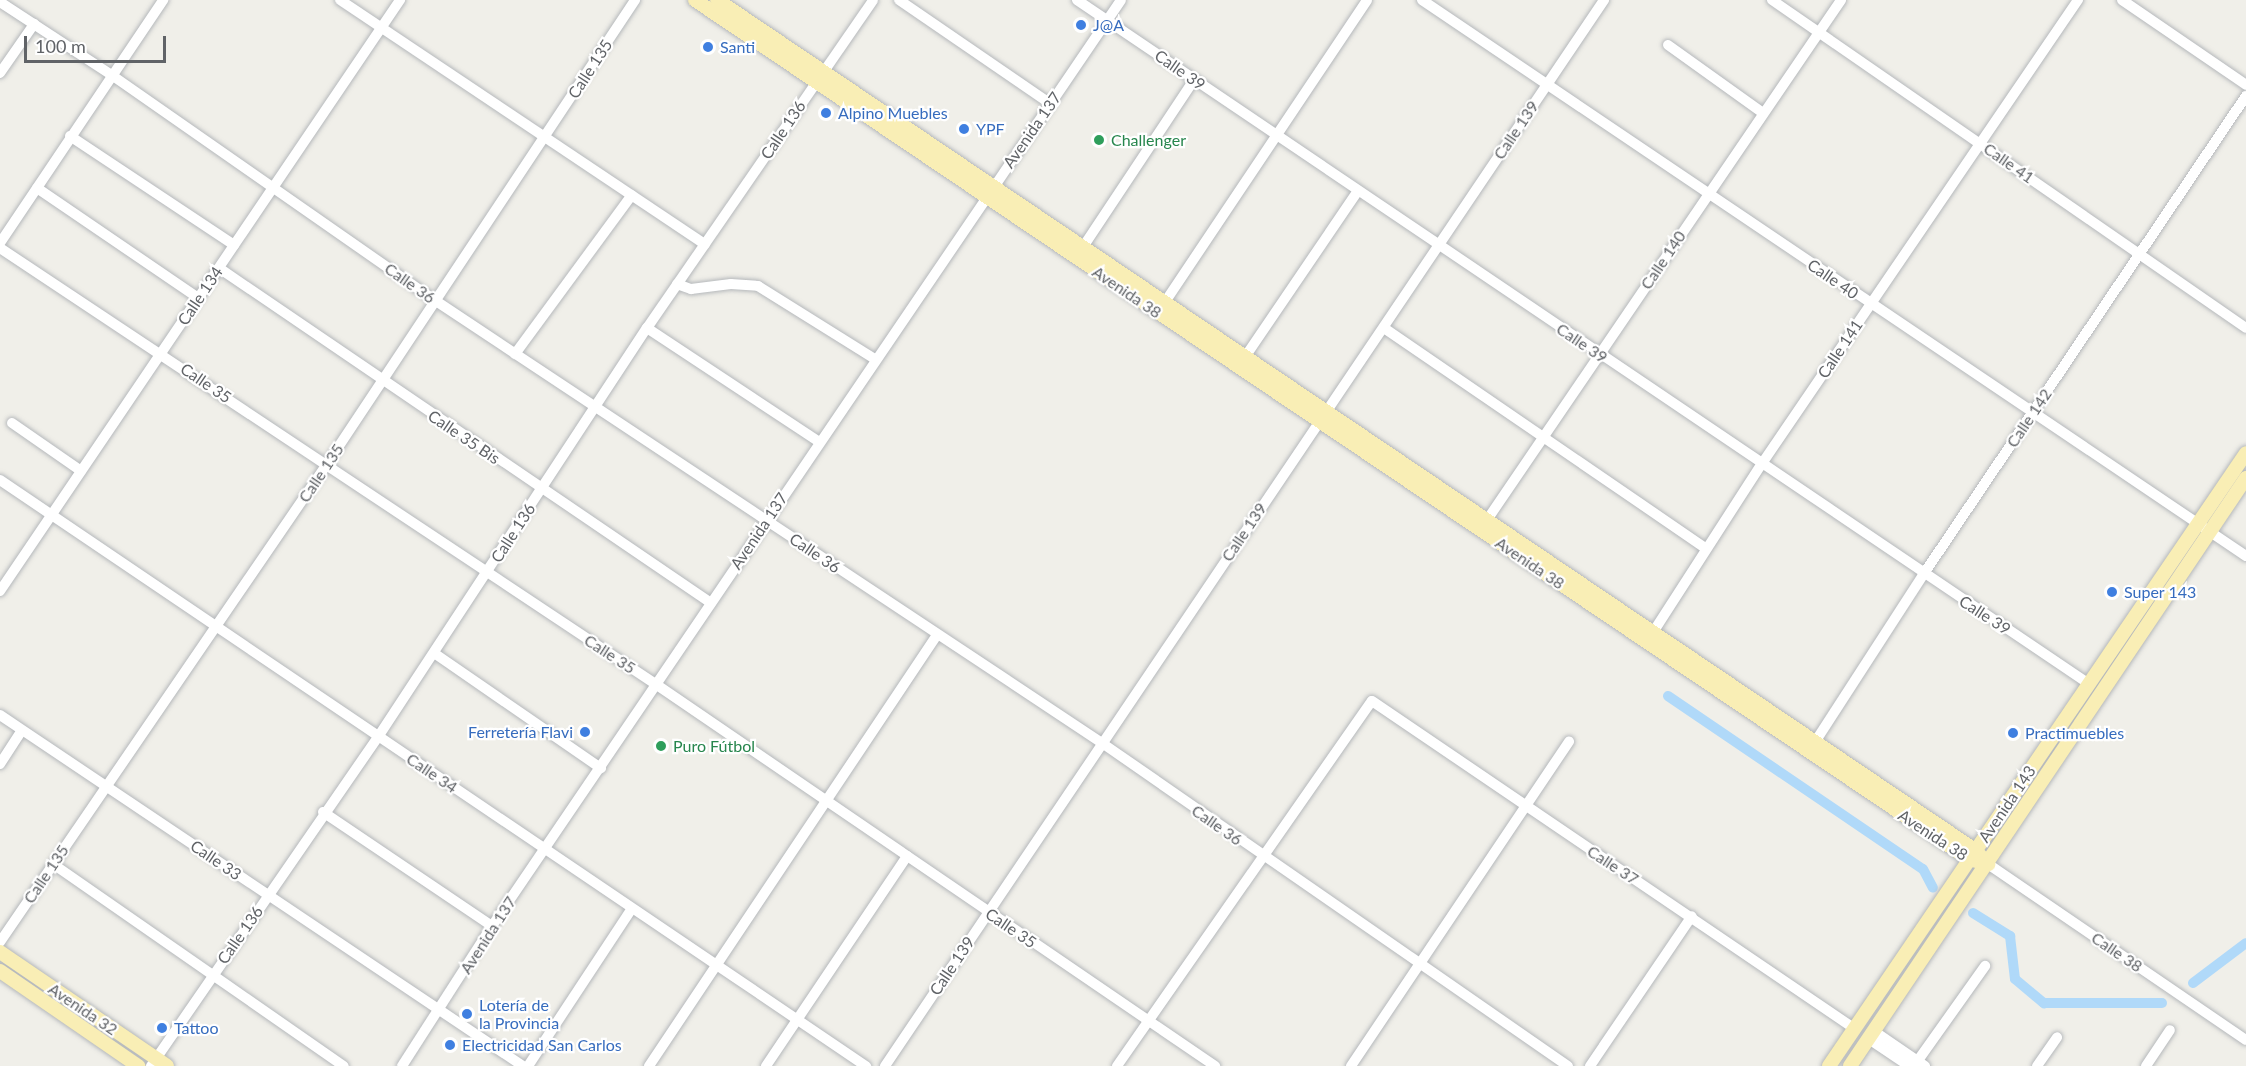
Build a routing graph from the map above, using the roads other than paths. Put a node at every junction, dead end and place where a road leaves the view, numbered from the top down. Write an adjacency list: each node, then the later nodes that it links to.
1 (163, 0): 25 (street)
2 (340, 0): 21 (street)
3 (400, 0): 21 (street, Calle 134)
4 (635, 0): 35 (street, Calle 135)
5 (695, 0): 26 (main road, Avenida 38)
6 (717, 0): 26 (main road, Avenida 38)
7 (873, 0): 26 (street, Calle 136)
8 (899, 0): 31 (street)
9 (1077, 0): 19 (street, Calle 39)
10 (1121, 0): 19 (street, Avenida 137)
11 (1367, 0): 33 (street)
12 (1422, 0): 29 (street, Calle 40)
13 (1604, 0): 29 (street, Calle 139)
14 (1772, 0): 22 (street, Calle 41)
15 (1840, 0): 22 (street, Calle 140)
16 (2078, 0): 36 (street, Calle 141)
17 (2122, 0): 28 (street)
18 (0, 2): 20 (street, Calle 36)
19 (1108, 20): 27 (street, Calle 39); 31 (street, Avenida 137)
20 (34, 24): 24 (street); 25 (street, Calle 36)
21 (381, 28): 35 (street); 38 (street, Calle 134)
22 (1819, 32): 32 (street, Calle 140); 36 (street, Calle 41)
23 (1668, 45): 32 (street)
24 (0, 73)
25 (113, 76): 34 (street); 38 (street, Calle 36)
26 (820, 76): 39 (main road, Avenida 38); 44 (street, Calle 136)
27 (1194, 80): 33 (street, Calle 39); 47 (street)
28 (2246, 84)
29 (1546, 86): 41 (street, Calle 40); 46 (street, Calle 139)
30 (2246, 96): 49 (street, Calle 142)
31 (1050, 104): 39 (street, Avenida 137)
32 (1763, 113): 41 (street, Calle 140)
33 (1276, 135): 40 (street, Calle 39); 54 (street)
34 (70, 136): 37 (street); 45 (street)
35 (546, 136): 42 (street); 53 (street, Calle 135)
36 (1980, 143): 49 (street, Calle 41); 55 (street, Calle 141)
37 (37, 188): 43 (street); 52 (street)
38 (272, 189): 45 (street, Calle 134); 53 (street, Calle 36)
39 (989, 191): 47 (main road, Avenida 38); 63 (street, Avenida 137); 67 (main road, Avenida 38)
40 (1357, 192): 46 (street, Calle 39); 62 (street)
41 (1707, 194): 55 (street, Calle 40); 61 (street, Calle 140)
42 (632, 195): 44 (street); 60 (street)
43 (0, 243)
44 (705, 244): 51 (street, Calle 136)
45 (234, 245): 50 (street, Calle 134)
46 (1439, 246): 57 (street, Calle 139); 61 (street, Calle 39)
47 (1083, 247): 54 (main road, Avenida 38)
48 (0, 248): 59 (street, Calle 35)
49 (2139, 253): 58 (street, Calle 41); 66 (street, Calle 142)
50 (219, 268): 52 (street, Calle 134); 64 (street, Calle 35 Bis)
51 (677, 284): 56 (street, Calle 136); 63 (street)
52 (198, 298): 59 (street, Calle 134)
53 (436, 302): 60 (street, Calle 36); 64 (street, Calle 135)
54 (1165, 302): 62 (main road, Avenida 38)
55 (1870, 304): 66 (street, Calle 40); 73 (street, Calle 141)
56 (648, 328): 65 (street, Calle 136); 70 (street)
57 (1383, 328): 67 (street, Calle 139); 69 (street)
58 (2246, 328)
59 (161, 353): 72 (street, Calle 35); 74 (street, Calle 134)
60 (515, 354): 65 (street, Calle 36)
61 (1599, 355): 69 (street, Calle 140); 73 (street, Calle 39)
62 (1245, 357): 67 (main road, Avenida 38)
63 (875, 359): 70 (street, Avenida 137)
64 (382, 382): 72 (street, Calle 135); 77 (street, Calle 35 Bis)
65 (595, 408): 77 (street, Calle 136); 79 (street, Calle 36)
66 (2032, 414): 81 (street, Calle 40); 85 (street, Calle 142)
67 (1322, 416): 80 (main road, Avenida 38); 90 (main road, Avenida 38); 99 (street, Calle 139)
68 (12, 423): 74 (street)
69 (1543, 437): 80 (street, Calle 140); 82 (street)
70 (819, 442): 79 (street, Avenida 137)
71 (2246, 453): 81 (main road, Avenida 143)
72 (327, 464): 84 (street, Calle 35); 88 (street, Calle 135)
73 (1761, 465): 82 (street, Calle 141); 85 (street, Calle 39)
74 (81, 471): 78 (street, Calle 134)
75 (2246, 478): 81 (main road, Avenida 143)
76 (0, 480): 78 (street, Calle 34)
77 (541, 489): 84 (street, Calle 136); 87 (street, Calle 35 Bis)
78 (52, 514): 86 (street, Calle 134); 88 (street, Calle 34)
79 (766, 520): 87 (street, Avenida 137); 89 (street, Calle 36)
80 (1486, 520): 90 (main road, Avenida 38)
81 (2203, 529): 83 (street, Calle 40); 92 (main road, Avenida 143); 111 (main road, Avenida 143)
82 (1706, 548): 90 (street, Calle 141)
83 (2246, 556)
84 (487, 573): 91 (street, Calle 136); 93 (street, Calle 35)
85 (1923, 575): 92 (street, Calle 39); 98 (street, Calle 142)
86 (0, 591)
87 (711, 603): 93 (street, Avenida 137)
88 (217, 626): 96 (street, Calle 34); 102 (street, Calle 135)
89 (937, 635): 99 (street, Calle 36); 103 (street)
90 (1650, 637): 98 (main road, Avenida 38); 107 (main road, Avenida 38)
91 (434, 653): 96 (street, Calle 136); 101 (street)
92 (2089, 684): 107 (main road, Avenida 143)
93 (657, 685): 101 (street, Avenida 137); 103 (street, Calle 35)
94 (0, 715): 95 (street, Calle 33)
95 (22, 730): 100 (street); 102 (street, Calle 33)
96 (378, 737): 105 (street, Calle 136); 106 (street, Calle 34)
97 (1569, 742): 104 (street)
98 (1815, 742): 107 (main road, Avenida 38)
99 (1102, 743): 109 (street, Calle 36); 114 (street, Calle 139)
100 (0, 764)
101 (601, 768): 106 (street, Avenida 137)
102 (105, 786): 110 (street, Calle 135); 112 (street, Calle 33)
103 (828, 801): 108 (street, Calle 35); 121 (street)
104 (1525, 808): 109 (street, Calle 37); 115 (street, Calle 37); 119 (street)
105 (323, 812): 112 (street, Calle 136); 116 (street)
106 (545, 849): 113 (street, Calle 34); 116 (street, Avenida 137)
107 (1972, 855): 111 (main road, Avenida 38); 127 (main road, Avenida 143)
108 (907, 856): 114 (street, Calle 35); 126 (street)
109 (1261, 856): 119 (street, Calle 36); 125 (street)
110 (53, 864): 117 (street, Calle 135); 123 (street)
111 (1988, 864): 129 (main road, Avenida 143); 131 (street, Calle 38)
112 (268, 895): 123 (street, Calle 136); 124 (street, Calle 33)
113 (631, 910): 121 (street, Calle 34); 138 (street)
114 (988, 913): 125 (street, Calle 35); 142 (street, Calle 139)
115 (1692, 916): 127 (street, Calle 37); 147 (street)
116 (492, 926): 124 (street, Avenida 137)
117 (0, 942)
118 (0, 952): 132 (main road, Avenida 32)
119 (1418, 963): 145 (street); 146 (street, Calle 36)
120 (1985, 966): 133 (street)
121 (715, 967): 126 (street, Calle 34); 139 (street)
122 (0, 971): 134 (main road, Avenida 32)
123 (212, 976): 132 (street, Calle 136); 135 (street)
124 (440, 1011): 136 (street, Avenida 137); 137 (street, Calle 33)
125 (1149, 1020): 143 (street); 144 (street, Calle 35)
126 (796, 1021): 140 (street); 141 (street, Calle 34)
127 (1855, 1029): 148 (main road, Avenida 143)
128 (2170, 1030): 151 (street)
129 (1871, 1035): 133 (street); 149 (main road, Avenida 143)
130 (2057, 1037): 150 (street)
131 (2246, 1040)
132 (158, 1064)
133 (1917, 1065)
134 (138, 1066)
135 (344, 1066)
136 (402, 1066)
137 (523, 1066)
138 (528, 1066)
139 (649, 1066)
140 (766, 1066)
141 (866, 1066)
142 (885, 1066)
143 (1117, 1066)
144 (1215, 1066)
145 (1351, 1066)
146 (1568, 1066)
147 (1590, 1066)
148 (1829, 1066)
149 (1850, 1066)
150 (2037, 1066)
151 (2146, 1066)

